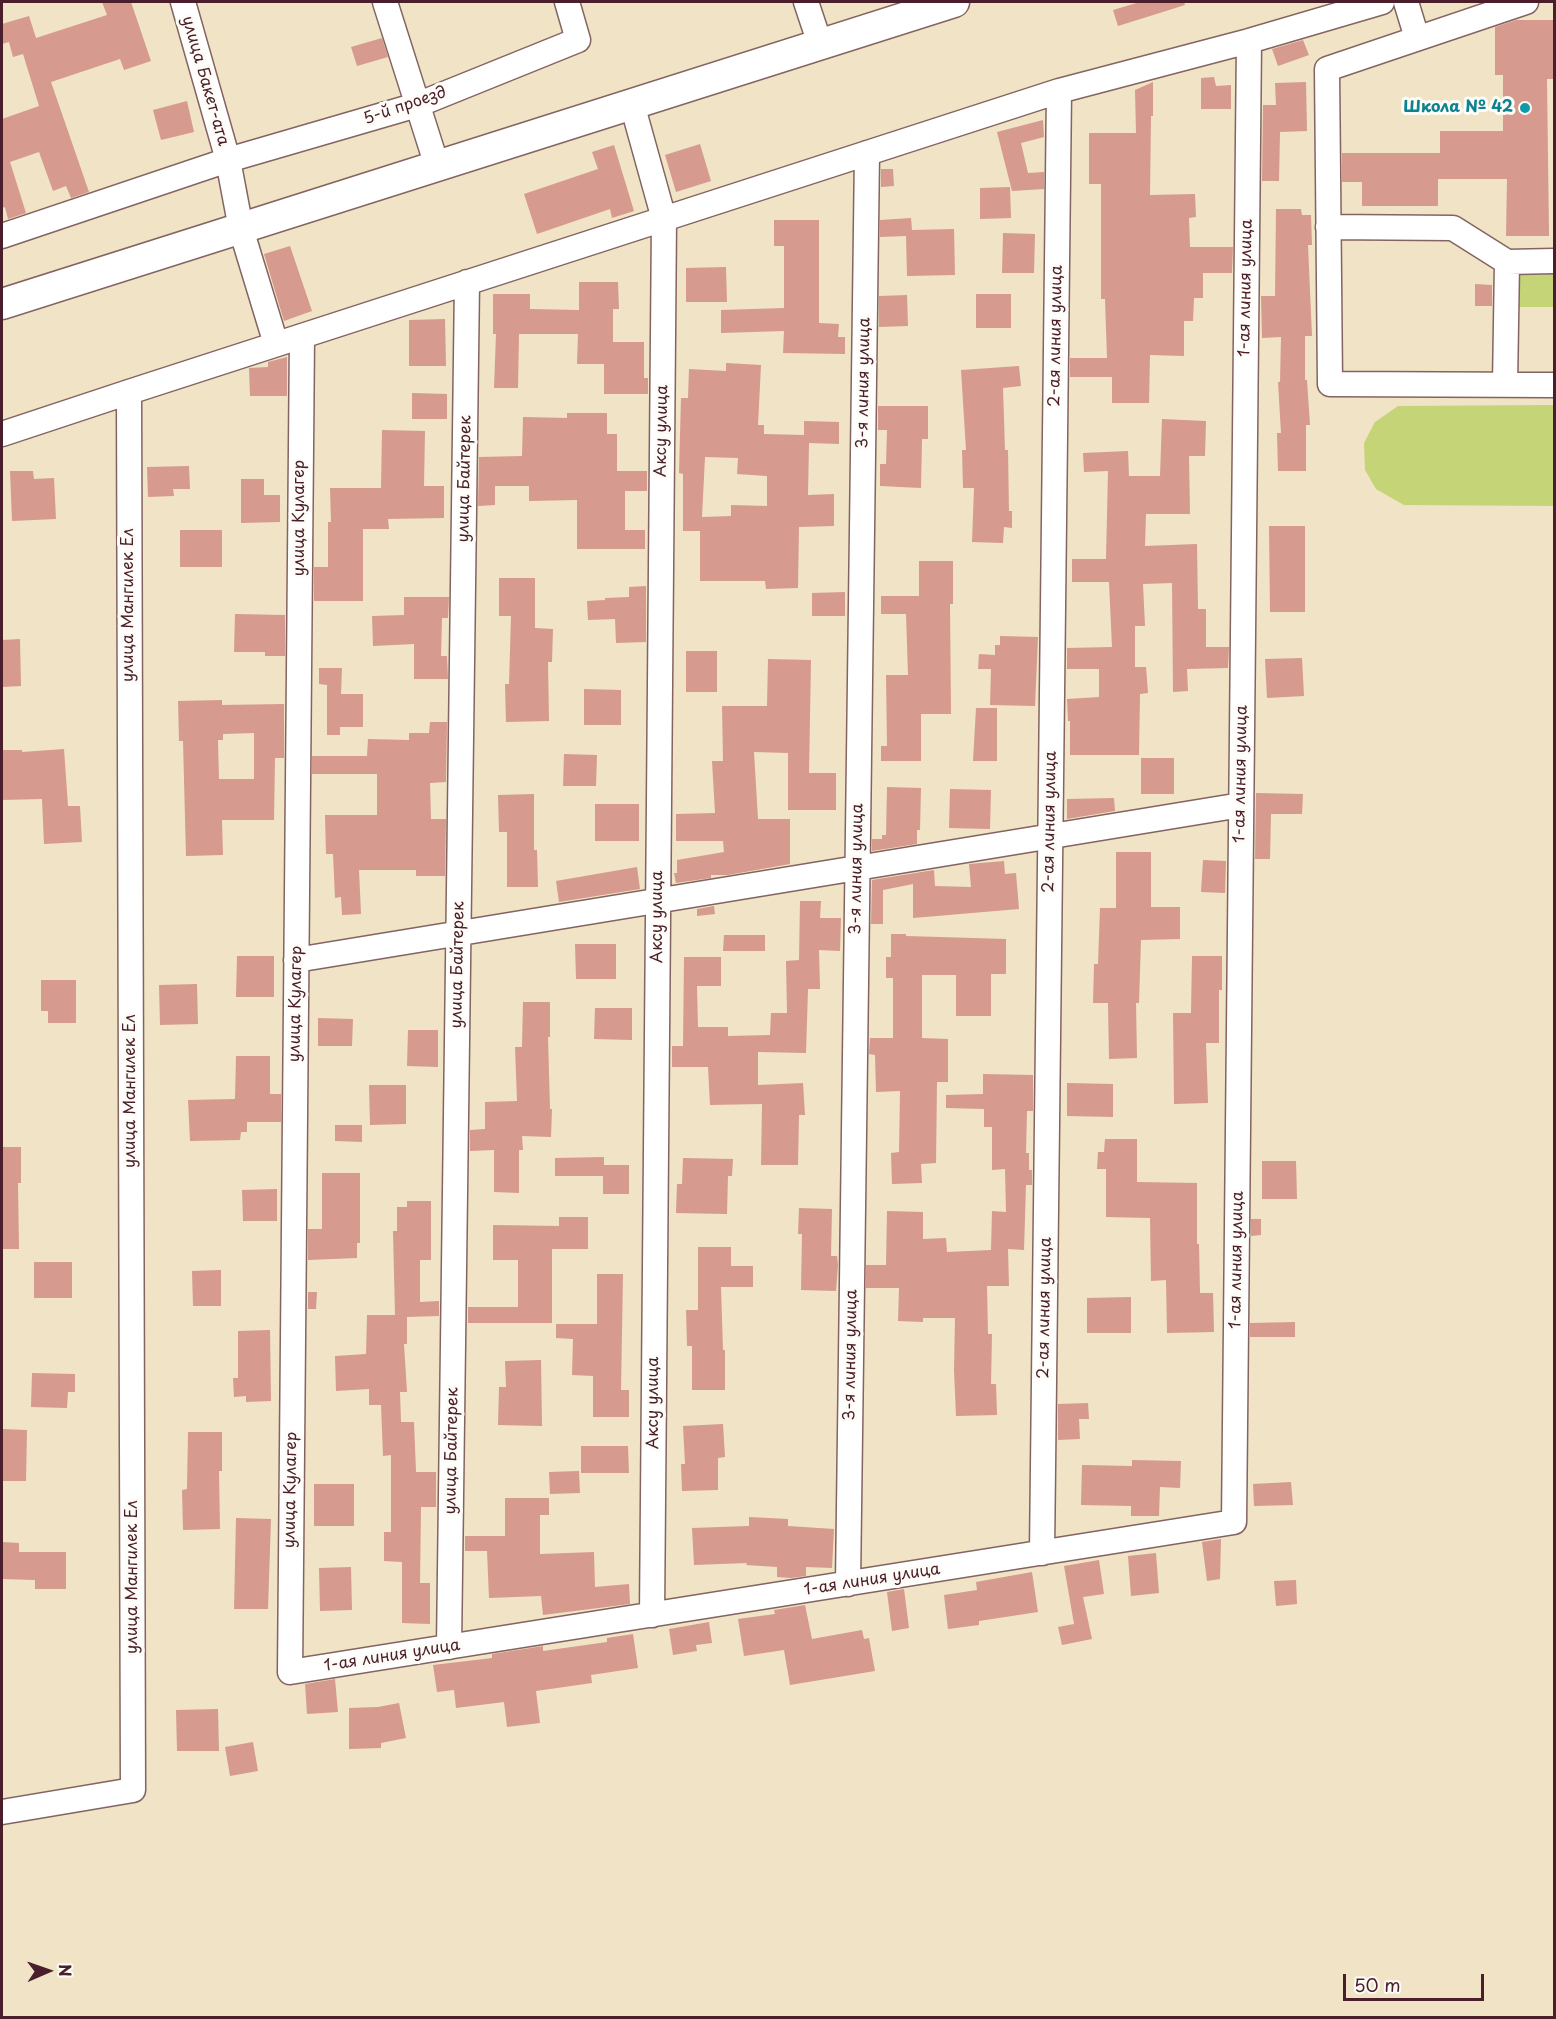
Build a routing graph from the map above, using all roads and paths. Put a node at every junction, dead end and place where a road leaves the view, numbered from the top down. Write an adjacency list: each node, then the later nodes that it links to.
1 (183, 2): 16 (street, улица Бакет-ата)
2 (386, 2): 14 (street)
3 (567, 2): 14 (street, 5-й проезд)
4 (806, 2): 11 (street)
5 (954, 2): 11 (main road)
6 (1382, 2): 10 (street)
7 (1406, 2): 9 (street)
8 (1526, 2): 9 (street)
9 (1417, 38): 19 (street)
10 (1249, 40): 12 (street); 32 (street, 1-ая линия улица)
11 (820, 44): 13 (main road)
12 (1059, 91): 15 (street); 33 (street, 2-ая линия улица)
13 (632, 104): 17 (main road); 18 (street, Аксу улица)
14 (417, 105): 16 (street, 5-й проезд); 17 (street)
15 (867, 153): 18 (street); 34 (street, 3-я линия улица)
16 (228, 160): 20 (street, улица Бакет-ата); 21 (street, 5-й проезд)
17 (436, 166): 20 (main road)
18 (664, 219): 24 (street); 35 (street, Аксу улица)
19 (1328, 227): 23 (street); 28 (street)
20 (241, 229): 25 (main road); 27 (street, улица Бакет-ата)
21 (2, 236)
22 (1554, 261): 23 (street)
23 (1507, 262): 28 (street)
24 (467, 282): 26 (street); 36 (street, улица Байтерек)
25 (2, 304)
26 (302, 336): 27 (street); 37 (street, улица Кулагер)
27 (276, 344): 30 (street)
28 (1505, 385): 29 (street)
29 (1554, 385)
30 (129, 392): 31 (street); 43 (street, улица Мангилек Ел)
31 (2, 434)
32 (1241, 805): 33 (street); 38 (street, 1-ая линия улица)
33 (1050, 837): 34 (street); 38 (street, 2-ая линия улица)
34 (857, 868): 35 (street); 39 (street, 3-я линия улица)
35 (658, 901): 36 (street); 40 (street, Аксу улица)
36 (459, 934): 37 (street); 41 (street, улица Байтерек)
37 (296, 960): 42 (street, улица Кулагер)
38 (1042, 1553): 39 (street, 1-ая линия улица)
39 (848, 1584): 40 (street, 1-ая линия улица)
40 (652, 1615): 41 (street, 1-ая линия улица)
41 (449, 1647): 42 (street, 1-ая линия улица)
42 (290, 1672)
43 (2, 1812)

